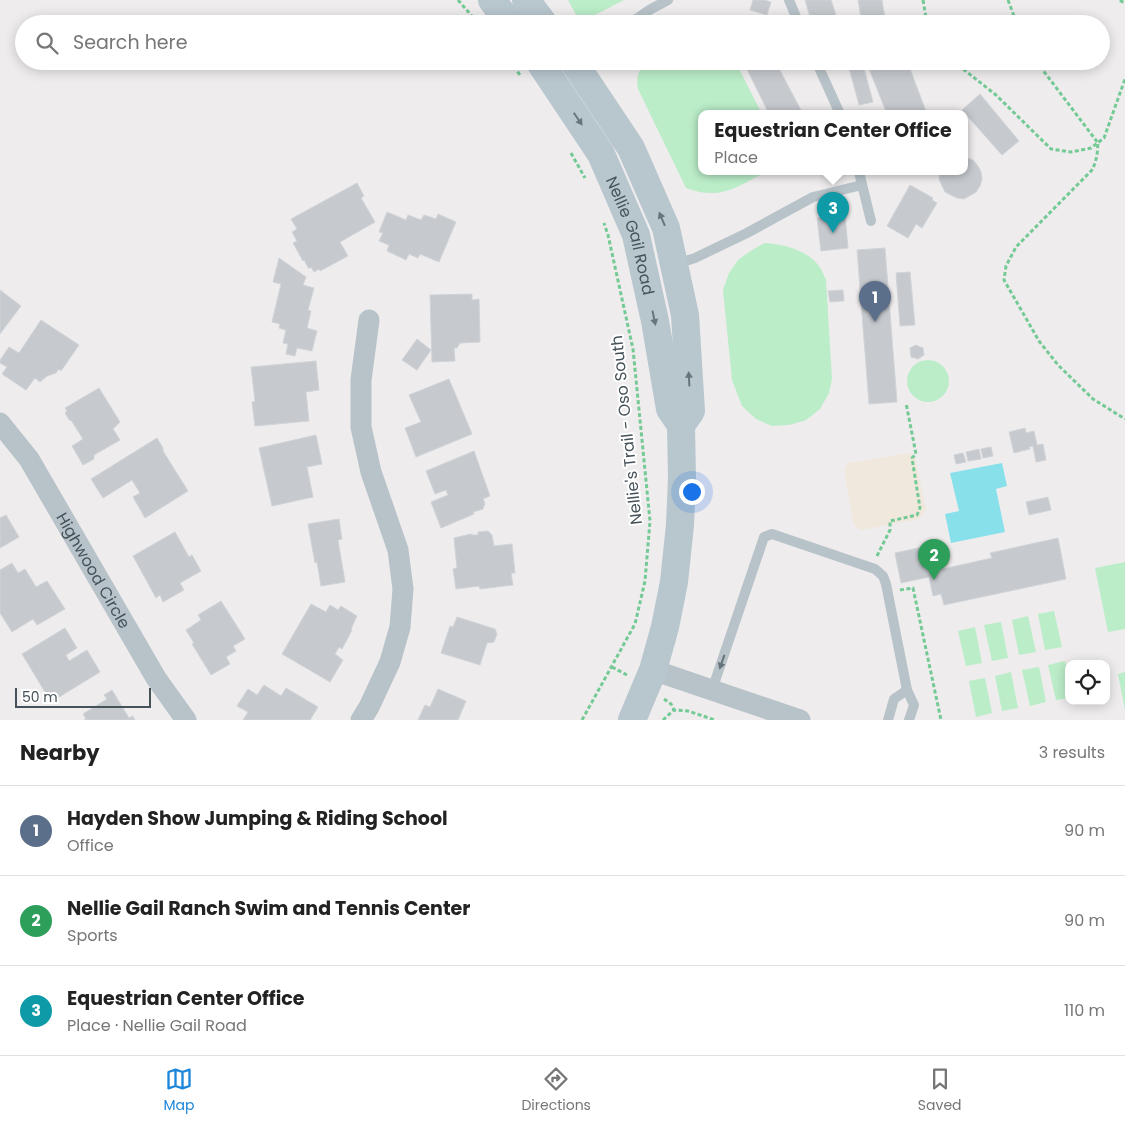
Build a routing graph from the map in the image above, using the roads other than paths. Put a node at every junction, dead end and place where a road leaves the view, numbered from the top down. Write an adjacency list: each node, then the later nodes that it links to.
1 (492, 0): 5 (street)
2 (526, 0): 6 (street)
3 (668, 0): 7 (lane)
4 (788, 0): 8 (lane)
5 (503, 15)
6 (537, 15)
7 (640, 15)
8 (795, 15)
9 (559, 70): 19 (street, Nellie Gail Road, one-way to 19)
10 (560, 70): 16 (street, Nellie Gail Road, one-way to 10)
11 (820, 70): 12 (lane)
12 (838, 110)
13 (860, 175): 14 (lane)
14 (862, 185): 15 (lane); 16 (lane)
15 (872, 221)
16 (674, 264): 19 (street, Nellie Gail Road, one-way to 16)
17 (369, 320): 24 (street)
18 (0, 423): 23 (street, Highwood Circle)
19 (681, 424): 20 (street, Nellie Gail Road)
20 (642, 674): 21 (street); 25 (street, Nellie Gail Road)
21 (712, 690): 22 (lane, one-way to 21); 26 (street)
22 (907, 690): 27 (lane); 28 (lane)
23 (186, 720)
24 (361, 720)
25 (632, 720)
26 (800, 720)
27 (888, 720)
28 (909, 720)

